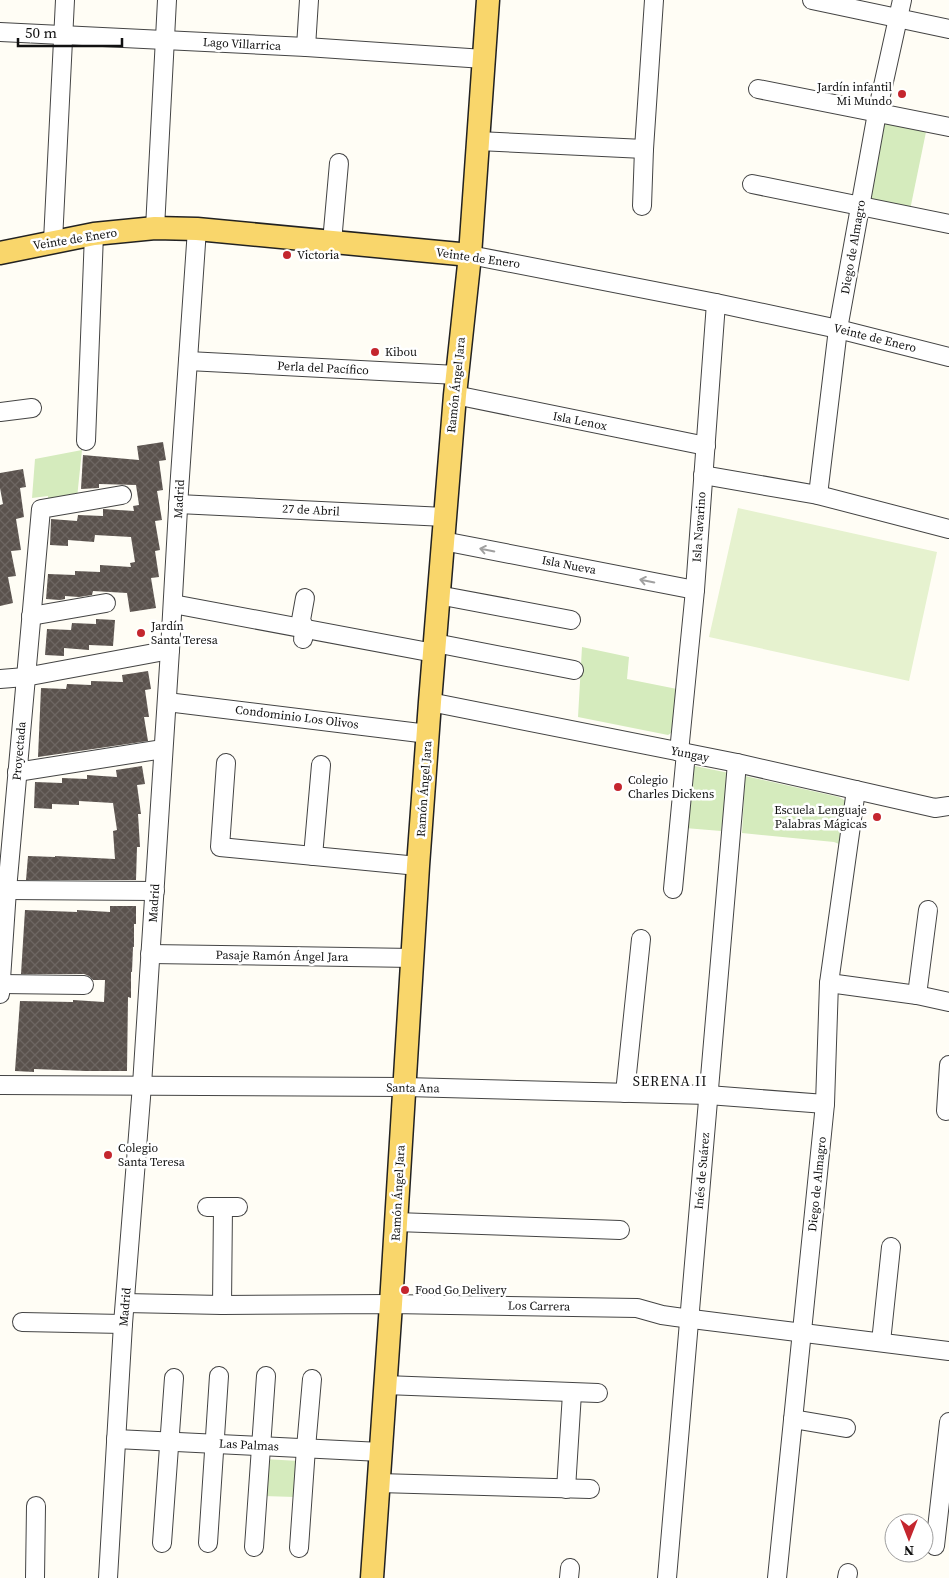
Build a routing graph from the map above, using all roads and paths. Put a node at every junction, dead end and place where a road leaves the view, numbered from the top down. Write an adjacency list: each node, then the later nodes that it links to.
1 (64, 0): 11 (street)
2 (167, 0): 12 (street)
3 (310, 0): 13 (street)
4 (488, 0): 14 (main road, Ramón Ángel Jara)
5 (654, 0): 19 (street)
6 (812, 0): 8 (street)
7 (902, 0): 8 (street, Diego de Almagro)
8 (899, 18): 9 (street); 16 (street, Diego de Almagro)
9 (949, 28)
10 (0, 32): 11 (street, Lago Villarrica)
11 (62, 34): 12 (street, Lago Villarrica); 28 (street)
12 (165, 40): 13 (street, Lago Villarrica); 25 (street)
13 (306, 47): 14 (street, Lago Villarrica)
14 (484, 59): 18 (main road, Ramón Ángel Jara)
15 (758, 88): 16 (street)
16 (878, 112): 17 (street); 23 (street, Diego de Almagro)
17 (949, 127)
18 (478, 141): 19 (street); 31 (main road, Ramón Ángel Jara)
19 (644, 149): 22 (street)
20 (339, 163): 29 (street)
21 (752, 184): 23 (street)
22 (642, 206)
23 (861, 206): 24 (street); 33 (street, Diego de Almagro)
24 (949, 224)
25 (155, 228): 26 (main road, Veinte de Enero); 27 (main road, Veinte de Enero)
26 (197, 229): 29 (main road, Veinte de Enero); 35 (street, Madrid)
27 (94, 234): 28 (main road, Veinte de Enero); 39 (street)
28 (53, 242): 30 (main road, Veinte de Enero)
29 (332, 242): 31 (main road, Veinte de Enero)
30 (0, 253)
31 (470, 255): 32 (street, Veinte de Enero); 36 (main road, Ramón Ángel Jara)
32 (716, 303): 33 (street, Veinte de Enero); 40 (street, Isla Navarino)
33 (838, 328): 34 (street, Veinte de Enero); 43 (street, Diego de Almagro)
34 (949, 357)
35 (188, 361): 36 (street, Perla del Pacífico); 44 (street, Madrid)
36 (456, 385): 40 (street, Isla Lenox); 45 (main road, Ramón Ángel Jara)
37 (32, 408): 38 (street)
38 (0, 412)
39 (86, 441)
40 (706, 446): 41 (street, Isla Navarino)
41 (703, 475): 43 (street); 48 (street, Isla Navarino)
42 (122, 495): 53 (street, Proyectada)
43 (818, 496): 46 (street)
44 (178, 504): 45 (street, 27 de Abril); 52 (street, Madrid)
45 (445, 516): 47 (main road, Ramón Ángel Jara)
46 (949, 529)
47 (443, 541): 48 (street, Isla Nueva, one-way to 47); 49 (main road, Ramón Ángel Jara)
48 (695, 590): 65 (street, Isla Navarino)
49 (438, 595): 54 (street); 56 (main road, Ramón Ángel Jara)
50 (305, 598): 55 (street)
51 (106, 603): 53 (street)
52 (173, 604): 55 (street); 57 (street, Madrid)
53 (31, 616): 59 (street, Proyectada)
54 (571, 620)
55 (304, 635): 56 (street)
56 (434, 648): 58 (street); 62 (main road, Ramón Ángel Jara)
57 (170, 650): 59 (street); 61 (street, Madrid)
58 (574, 670)
59 (25, 677): 60 (street); 69 (street, Proyectada)
60 (0, 679)
61 (167, 702): 63 (street, Condominio Los Olivos); 64 (street, Madrid)
62 (430, 702): 63 (main road, Ramón Ángel Jara); 65 (street, Yungay)
63 (428, 734): 73 (main road, Ramón Ángel Jara)
64 (163, 749): 69 (street); 76 (street, Madrid)
65 (682, 753): 67 (street, Yungay); 74 (street, Isla Navarino)
66 (226, 763): 72 (street)
67 (737, 763): 70 (street, Yungay); 92 (street, Inés de Suárez)
68 (321, 765): 72 (street)
69 (17, 772): 75 (street, Proyectada)
70 (856, 790): 71 (street, Yungay); 82 (street, Diego de Almagro)
71 (949, 806)
72 (313, 856): 73 (street)
73 (418, 866): 81 (main road, Ramón Ángel Jara)
74 (673, 889)
75 (7, 890): 76 (street); 78 (street, Proyectada)
76 (155, 891): 80 (street, Madrid)
77 (928, 910): 85 (street)
78 (2, 939): 84 (street, Proyectada)
79 (641, 939): 91 (street)
80 (150, 954): 81 (street, Pasaje Ramón Ángel Jara); 89 (street, Madrid)
81 (413, 958): 90 (main road, Ramón Ángel Jara)
82 (829, 983): 85 (street); 93 (street, Diego de Almagro)
83 (84, 985): 84 (street)
84 (0, 989)
85 (917, 995): 86 (street)
86 (949, 1002)
87 (949, 1065): 94 (street)
88 (0, 1085): 89 (street, Santa Ana)
89 (142, 1086): 90 (street, Santa Ana); 99 (street, Madrid)
90 (405, 1087): 91 (street, Santa Ana); 96 (main road, Ramón Ángel Jara)
91 (625, 1092): 92 (street, Santa Ana)
92 (708, 1095): 93 (street, Santa Ana); 102 (street, Inés de Suárez)
93 (825, 1104): 105 (street, Diego de Almagro)
94 (946, 1111)
95 (223, 1207): 101 (street)
96 (396, 1222): 97 (street); 100 (main road, Ramón Ángel Jara)
97 (620, 1230)
98 (891, 1247): 106 (street)
99 (125, 1303): 101 (street, Los Carrera); 104 (street, Madrid)
100 (392, 1304): 101 (street, Los Carrera); 102 (street, Los Carrera); 112 (main road, Ramón Ángel Jara)
101 (222, 1305)
102 (690, 1319): 105 (street, Los Carrera); 136 (street, Inés de Suárez)
103 (22, 1322): 104 (street)
104 (123, 1324): 118 (street, Madrid)
105 (802, 1332): 106 (street, Los Carrera); 115 (street, Diego de Almagro)
106 (881, 1342): 107 (street, Los Carrera)
107 (949, 1351)
108 (219, 1376): 120 (street)
109 (266, 1376): 121 (street)
110 (174, 1378): 119 (street)
111 (312, 1379): 122 (street)
112 (386, 1386): 113 (street); 123 (main road, Ramón Ángel Jara)
113 (572, 1393): 114 (street); 125 (street)
114 (598, 1393)
115 (793, 1419): 117 (street); 137 (street, Diego de Almagro)
116 (949, 1422): 130 (street)
117 (846, 1428)
118 (116, 1439): 119 (street, Las Palmas); 134 (street, Madrid)
119 (169, 1441): 120 (street, Las Palmas); 128 (street)
120 (215, 1444): 121 (street, Las Palmas); 129 (street)
121 (261, 1446): 122 (street, Las Palmas); 131 (street)
122 (306, 1448): 123 (street, Las Palmas); 132 (street)
123 (381, 1452): 124 (main road, Ramón Ángel Jara)
124 (379, 1483): 125 (street); 135 (main road, Ramón Ángel Jara)
125 (566, 1489): 126 (street)
126 (590, 1490)
127 (36, 1506): 133 (street)
128 (162, 1543)
129 (208, 1544)
130 (935, 1546)
131 (254, 1547)
132 (299, 1548)
133 (35, 1578)
134 (108, 1578)
135 (372, 1578)
136 (666, 1578)
137 (777, 1578)

